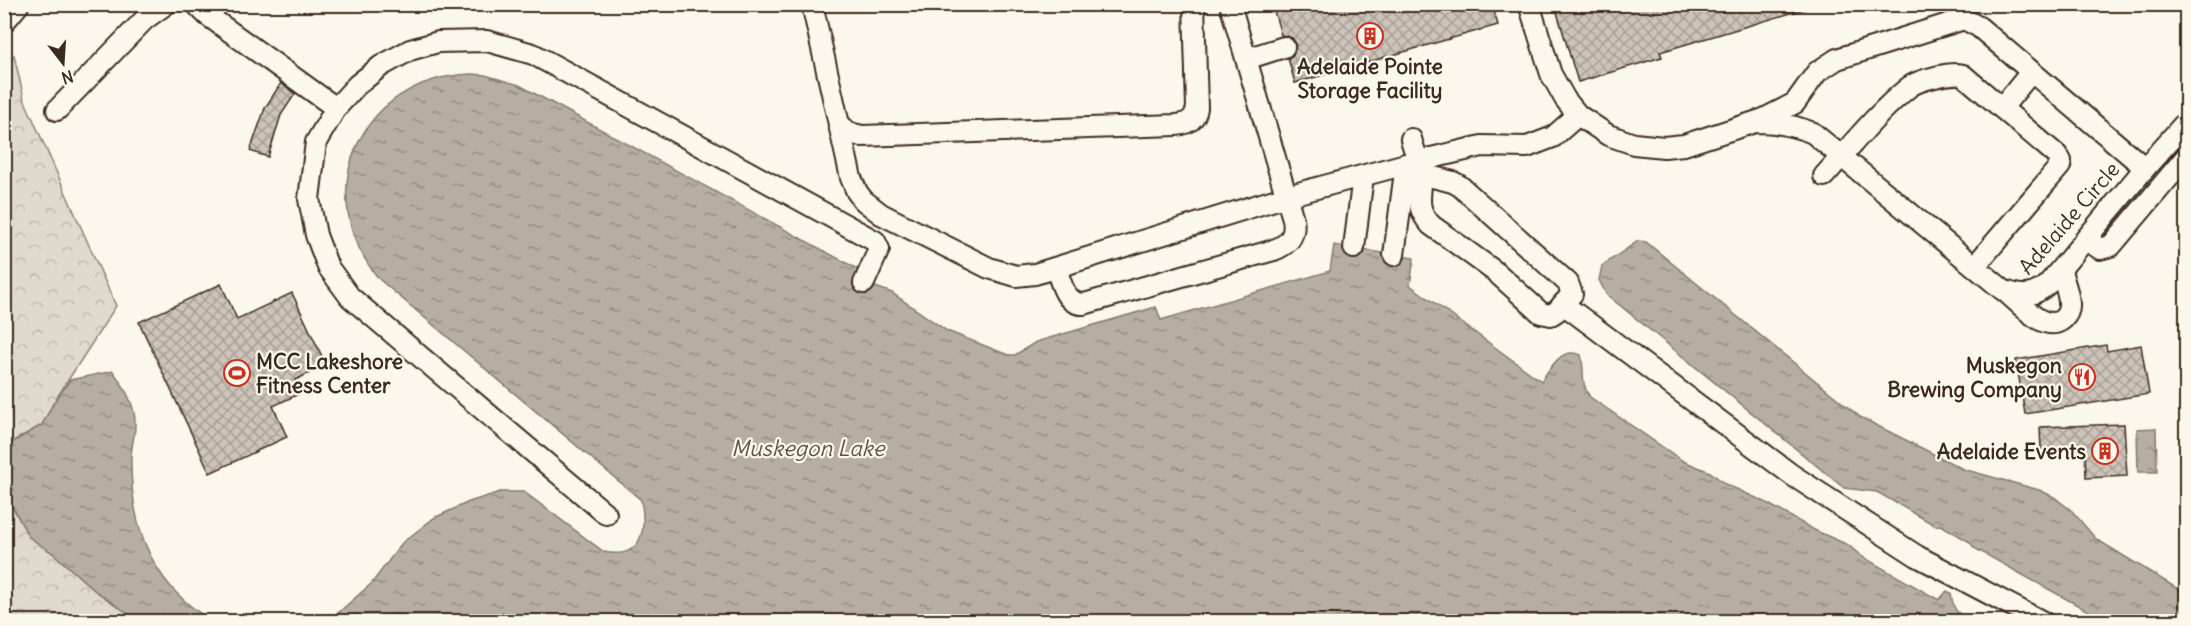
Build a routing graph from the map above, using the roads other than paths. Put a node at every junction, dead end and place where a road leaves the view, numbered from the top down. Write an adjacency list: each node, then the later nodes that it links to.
1 (19, 4): 9 (street)
2 (166, 4): 16 (street)
3 (196, 4): 14 (street)
4 (812, 4): 20 (street)
5 (1194, 4): 20 (street)
6 (1230, 4): 11 (street)
7 (1529, 4): 17 (street, Adelaide Circle)
8 (1958, 12): 12 (street, Adelaide Circle); 13 (street, Adelaide Circle)
9 (4, 22)
10 (1284, 47): 11 (street)
11 (1246, 58): 30 (street)
12 (2031, 72): 15 (street); 27 (street, Adelaide Circle)
13 (1805, 89): 18 (street, Adelaide Circle); 21 (street, Adelaide Circle)
14 (336, 108): 37 (street); 40 (street)
15 (2002, 108): 24 (street); 34 (street)
16 (57, 110)
17 (1578, 115): 18 (street, Adelaide Circle); 26 (street)
18 (1756, 123): 21 (street, Adelaide Circle)
19 (2185, 123): 23 (street)
20 (839, 124): 35 (street)
21 (1816, 135): 24 (street, Adelaide Circle)
22 (1411, 139): 26 (street)
23 (2160, 152): 25 (street); 27 (street)
24 (1842, 156): 29 (street); 34 (street, Adelaide Circle)
25 (2187, 157): 31 (street)
26 (1414, 167): 28 (street); 33 (street); 39 (street); 39 (street)
27 (2145, 168): 31 (street, Adelaide Circle)
28 (1364, 176): 30 (street); 32 (street)
29 (1824, 176)
30 (1287, 196): 35 (street); 35 (street)
31 (2087, 240): 36 (street, Adelaide Circle)
32 (1354, 248)
33 (1394, 255)
34 (1975, 266): 38 (street, Adelaide Circle)
35 (1056, 268)
36 (2061, 270): 38 (street, Adelaide Circle); 38 (street)
37 (864, 283)
38 (2003, 290)
39 (1563, 304): 41 (street)
40 (606, 514)
41 (2043, 621)

